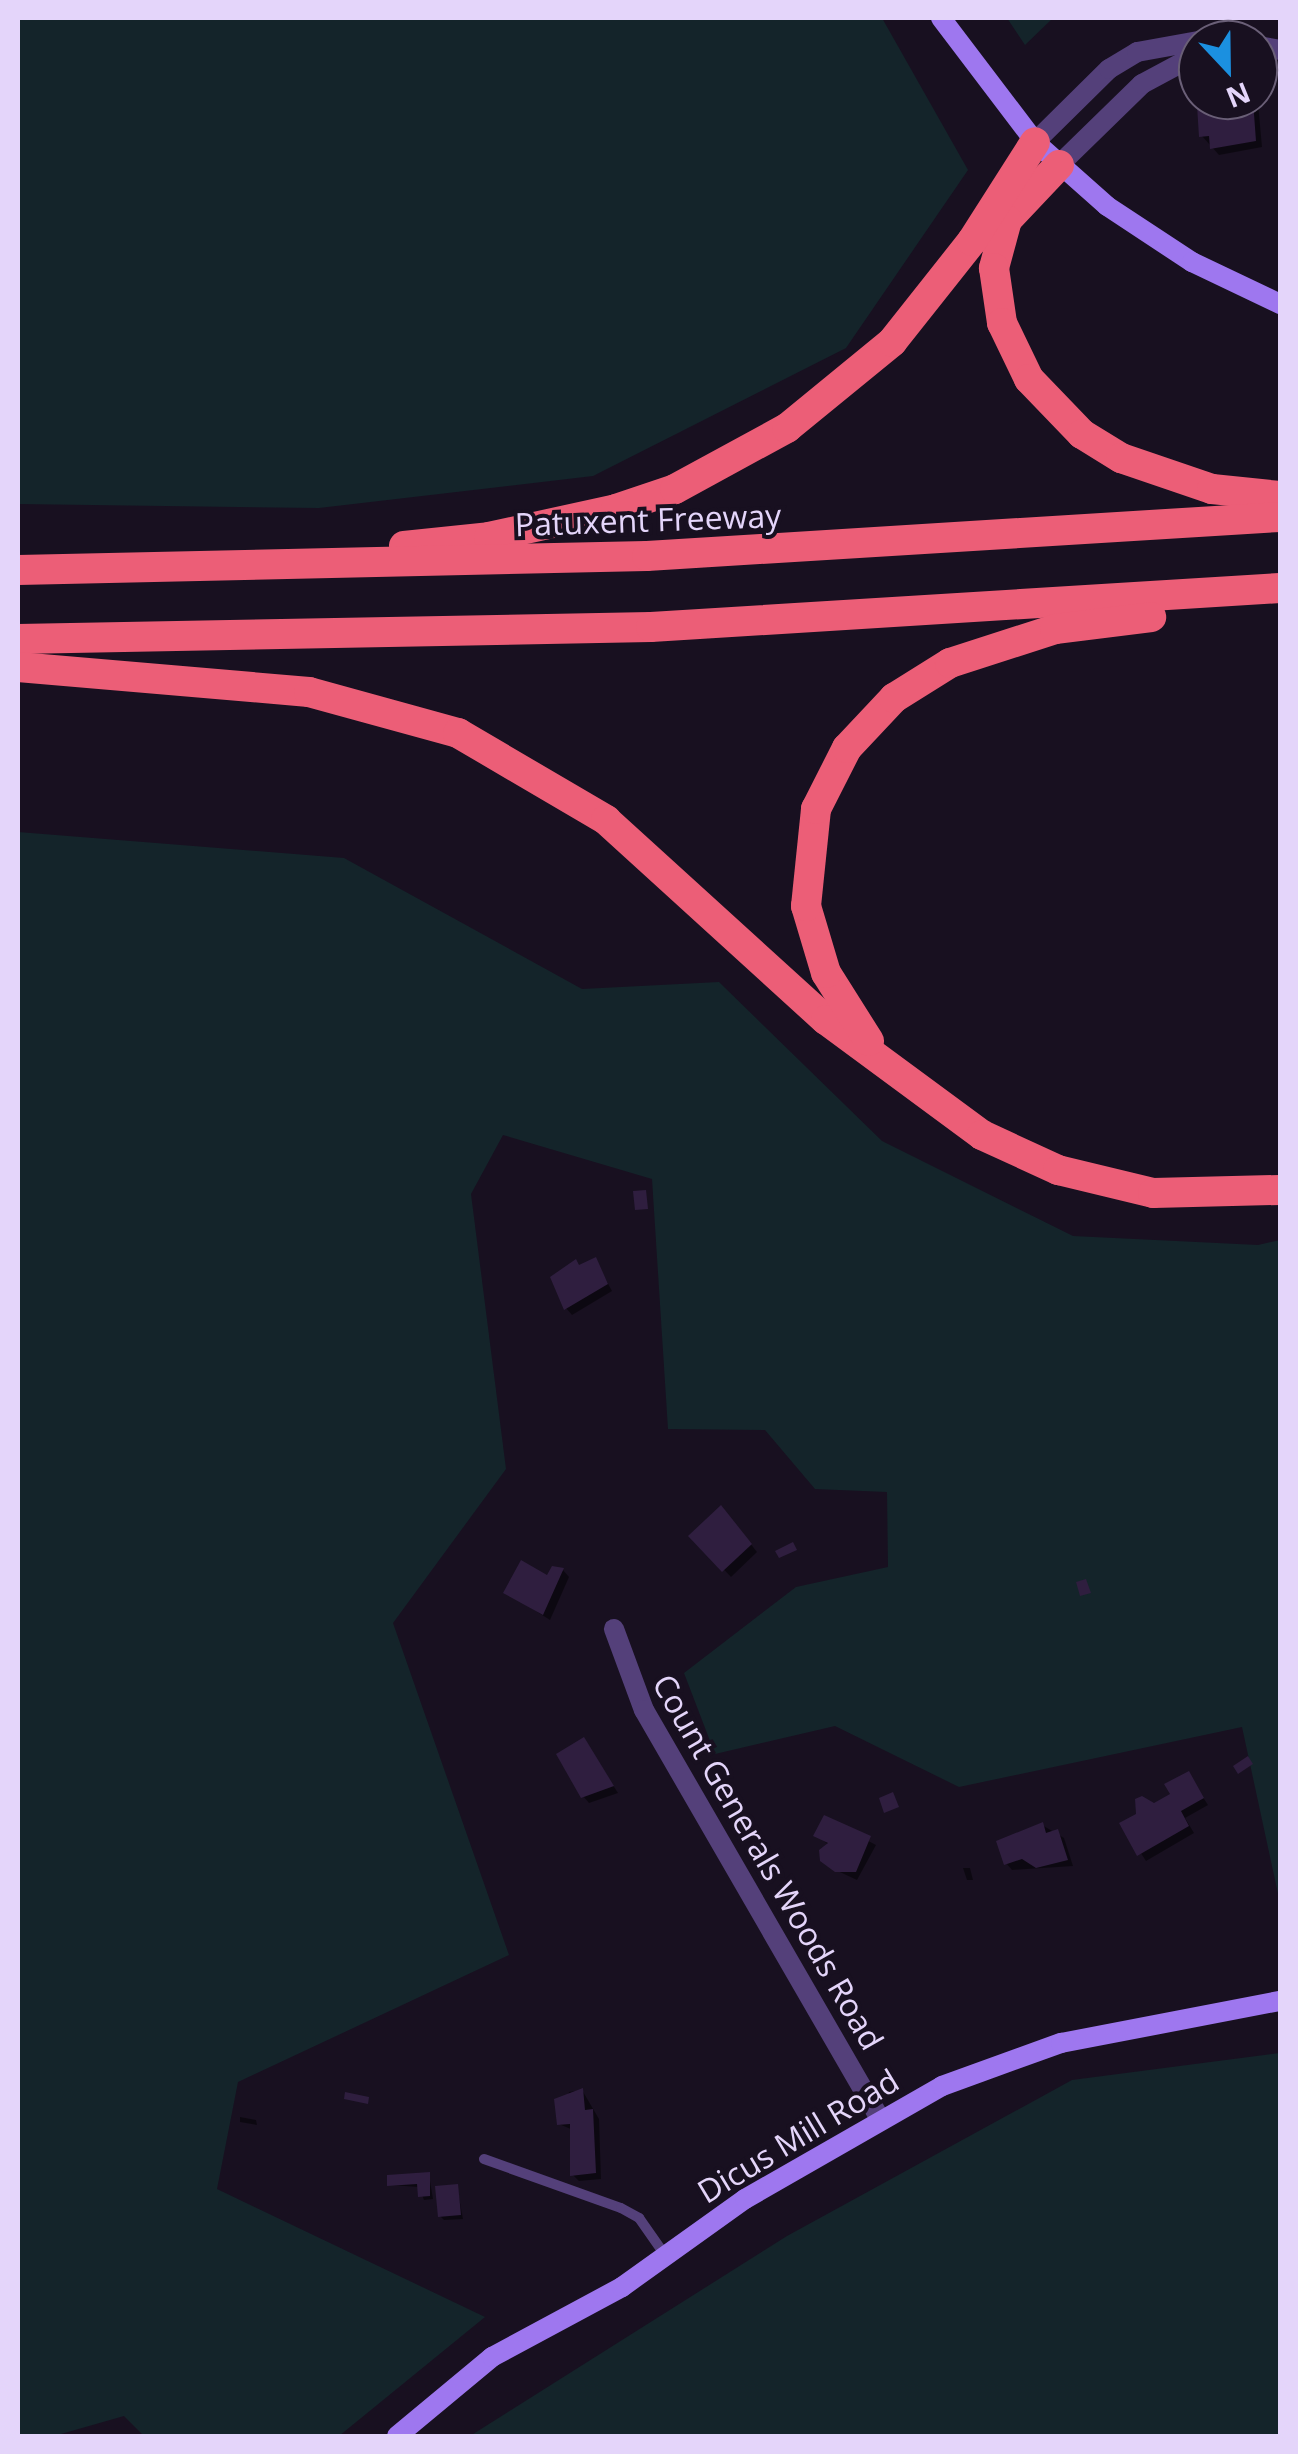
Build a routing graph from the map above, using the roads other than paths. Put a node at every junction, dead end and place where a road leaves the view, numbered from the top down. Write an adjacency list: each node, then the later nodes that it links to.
1 (940, 18): 4 (street)
2 (1178, 45): 4 (street)
3 (1178, 65): 5 (street)
4 (1034, 142): 5 (street); 9 (highway)
5 (1059, 164): 6 (street); 7 (highway)
6 (1280, 304)
7 (1280, 496)
8 (1280, 518): 9 (highway, Patuxent Freeway)
9 (18, 570)
10 (1280, 588): 12 (highway)
11 (1280, 604): 14 (highway)
12 (18, 640)
13 (18, 666): 14 (highway)
14 (907, 1084): 15 (highway)
15 (1280, 1190)
16 (614, 1630): 18 (street, Count Generals Woods Road)
17 (1280, 2001): 18 (street, Dicus Mill Road)
18 (880, 2119): 20 (street, Dicus Mill Road)
19 (484, 2158): 20 (lane)
20 (666, 2256): 21 (street, Dicus Mill Road)
21 (397, 2436)

